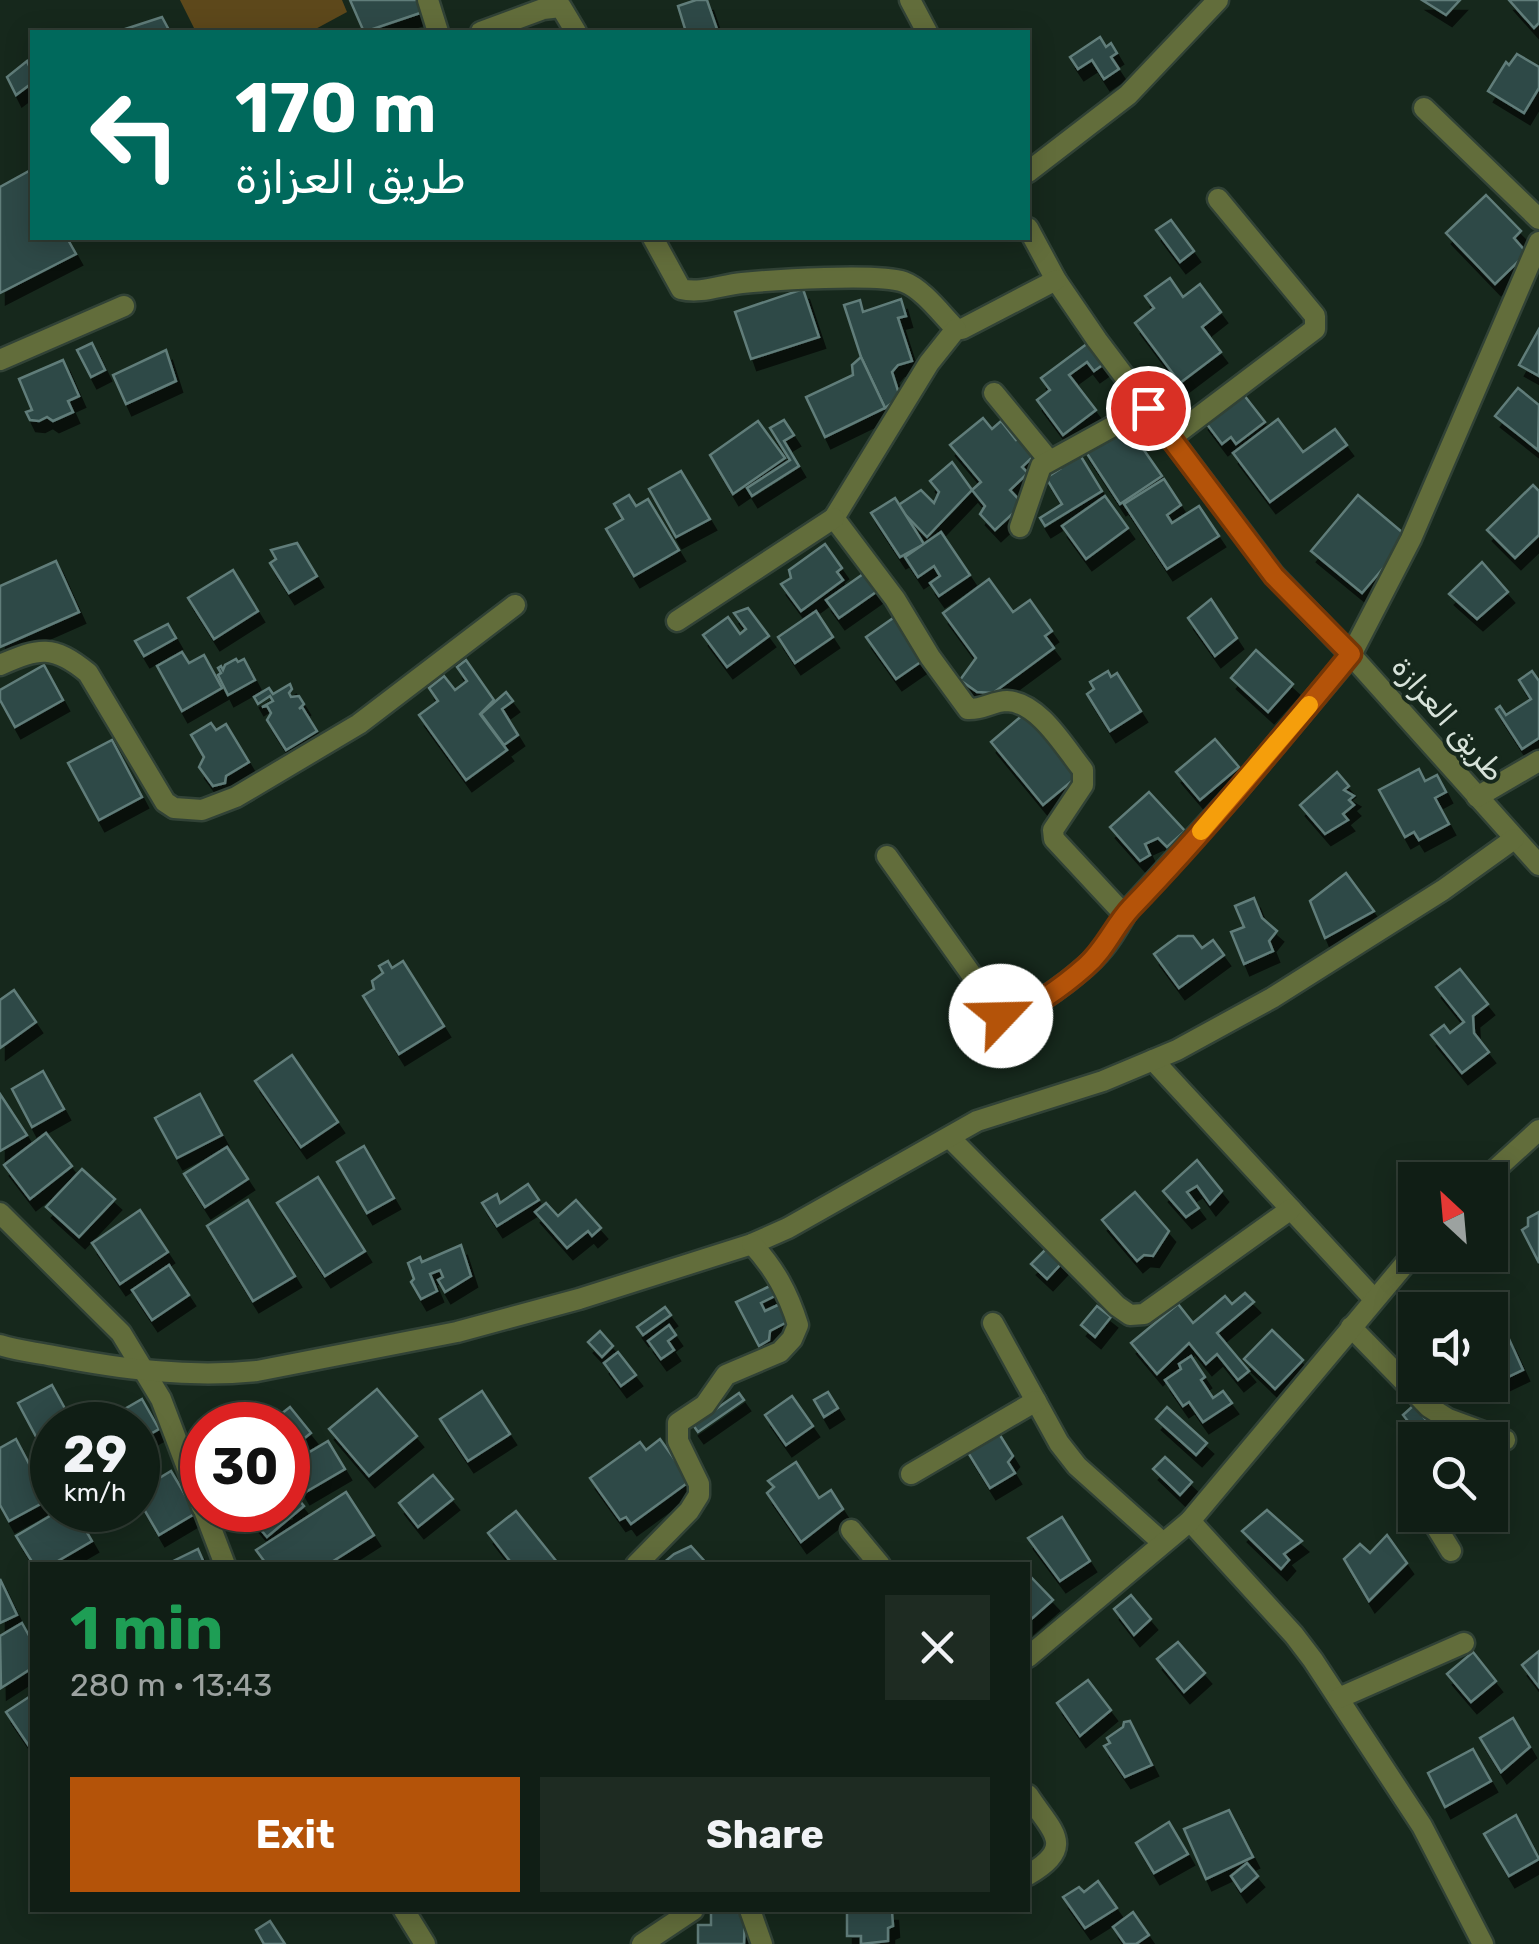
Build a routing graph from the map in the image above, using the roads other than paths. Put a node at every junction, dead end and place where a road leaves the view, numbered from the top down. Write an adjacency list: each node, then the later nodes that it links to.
1 (428, 0): 4 (street)
2 (910, 0): 7 (street)
3 (1218, 0): 9 (street)
4 (437, 30)
5 (486, 30): 6 (street)
6 (575, 30)
7 (925, 30)
8 (1424, 108): 11 (street)
9 (1030, 170)
10 (1218, 199): 21 (street)
11 (1539, 219)
12 (1030, 232): 15 (street, طريق العزازة)
13 (654, 240): 17 (street)
14 (1538, 249): 27 (street)
15 (1056, 280): 17 (street); 20 (street, طريق العزازة)
16 (124, 306): 18 (street)
17 (956, 328): 23 (street)
18 (0, 360)
19 (994, 392): 22 (street)
20 (1148, 408): 21 (street, طريق العزازة); 22 (street)
21 (1171, 438): 27 (street, طريق العزازة)
22 (1048, 460): 24 (street)
23 (834, 518): 26 (street); 34 (street)
24 (1020, 527)
25 (515, 606): 28 (street)
26 (677, 621)
27 (1351, 654): 30 (street, طريق العزازة); 34 (street)
28 (0, 666)
29 (1539, 761): 30 (street)
30 (1477, 796): 31 (street, طريق العزازة)
31 (1514, 839): 33 (street, طريق العزازة); 35 (street)
32 (886, 856): 34 (street)
33 (1539, 865)
34 (1128, 910)
35 (1153, 1060): 37 (street); 39 (street)
36 (1539, 1130): 38 (street)
37 (950, 1138): 39 (street); 41 (street)
38 (1504, 1162)
39 (1291, 1209): 43 (street)
40 (0, 1212): 47 (street)
41 (752, 1244): 47 (street); 59 (street)
42 (1398, 1271): 43 (street)
43 (1374, 1299): 45 (street)
44 (994, 1324): 48 (street)
45 (1350, 1326): 49 (street); 52 (street)
46 (0, 1345): 47 (street)
47 (146, 1371): 50 (street)
48 (1036, 1401): 51 (street); 56 (street)
49 (1450, 1422)
50 (180, 1448)
51 (911, 1474)
52 (1190, 1522): 56 (street); 63 (street)
53 (850, 1530): 60 (street)
54 (212, 1532): 58 (street)
55 (1440, 1532): 57 (street)
56 (1164, 1543): 62 (street)
57 (1451, 1552)
58 (224, 1562)
59 (639, 1562)
60 (877, 1562)
61 (1464, 1644): 63 (street)
62 (1030, 1655)
63 (1339, 1698): 72 (street)
64 (1030, 1797): 65 (street)
65 (1030, 1874)
66 (405, 1912): 69 (street)
67 (690, 1912): 70 (street)
68 (751, 1912): 71 (street)
69 (425, 1944)
70 (642, 1944)
71 (762, 1944)
72 (1483, 1944)

